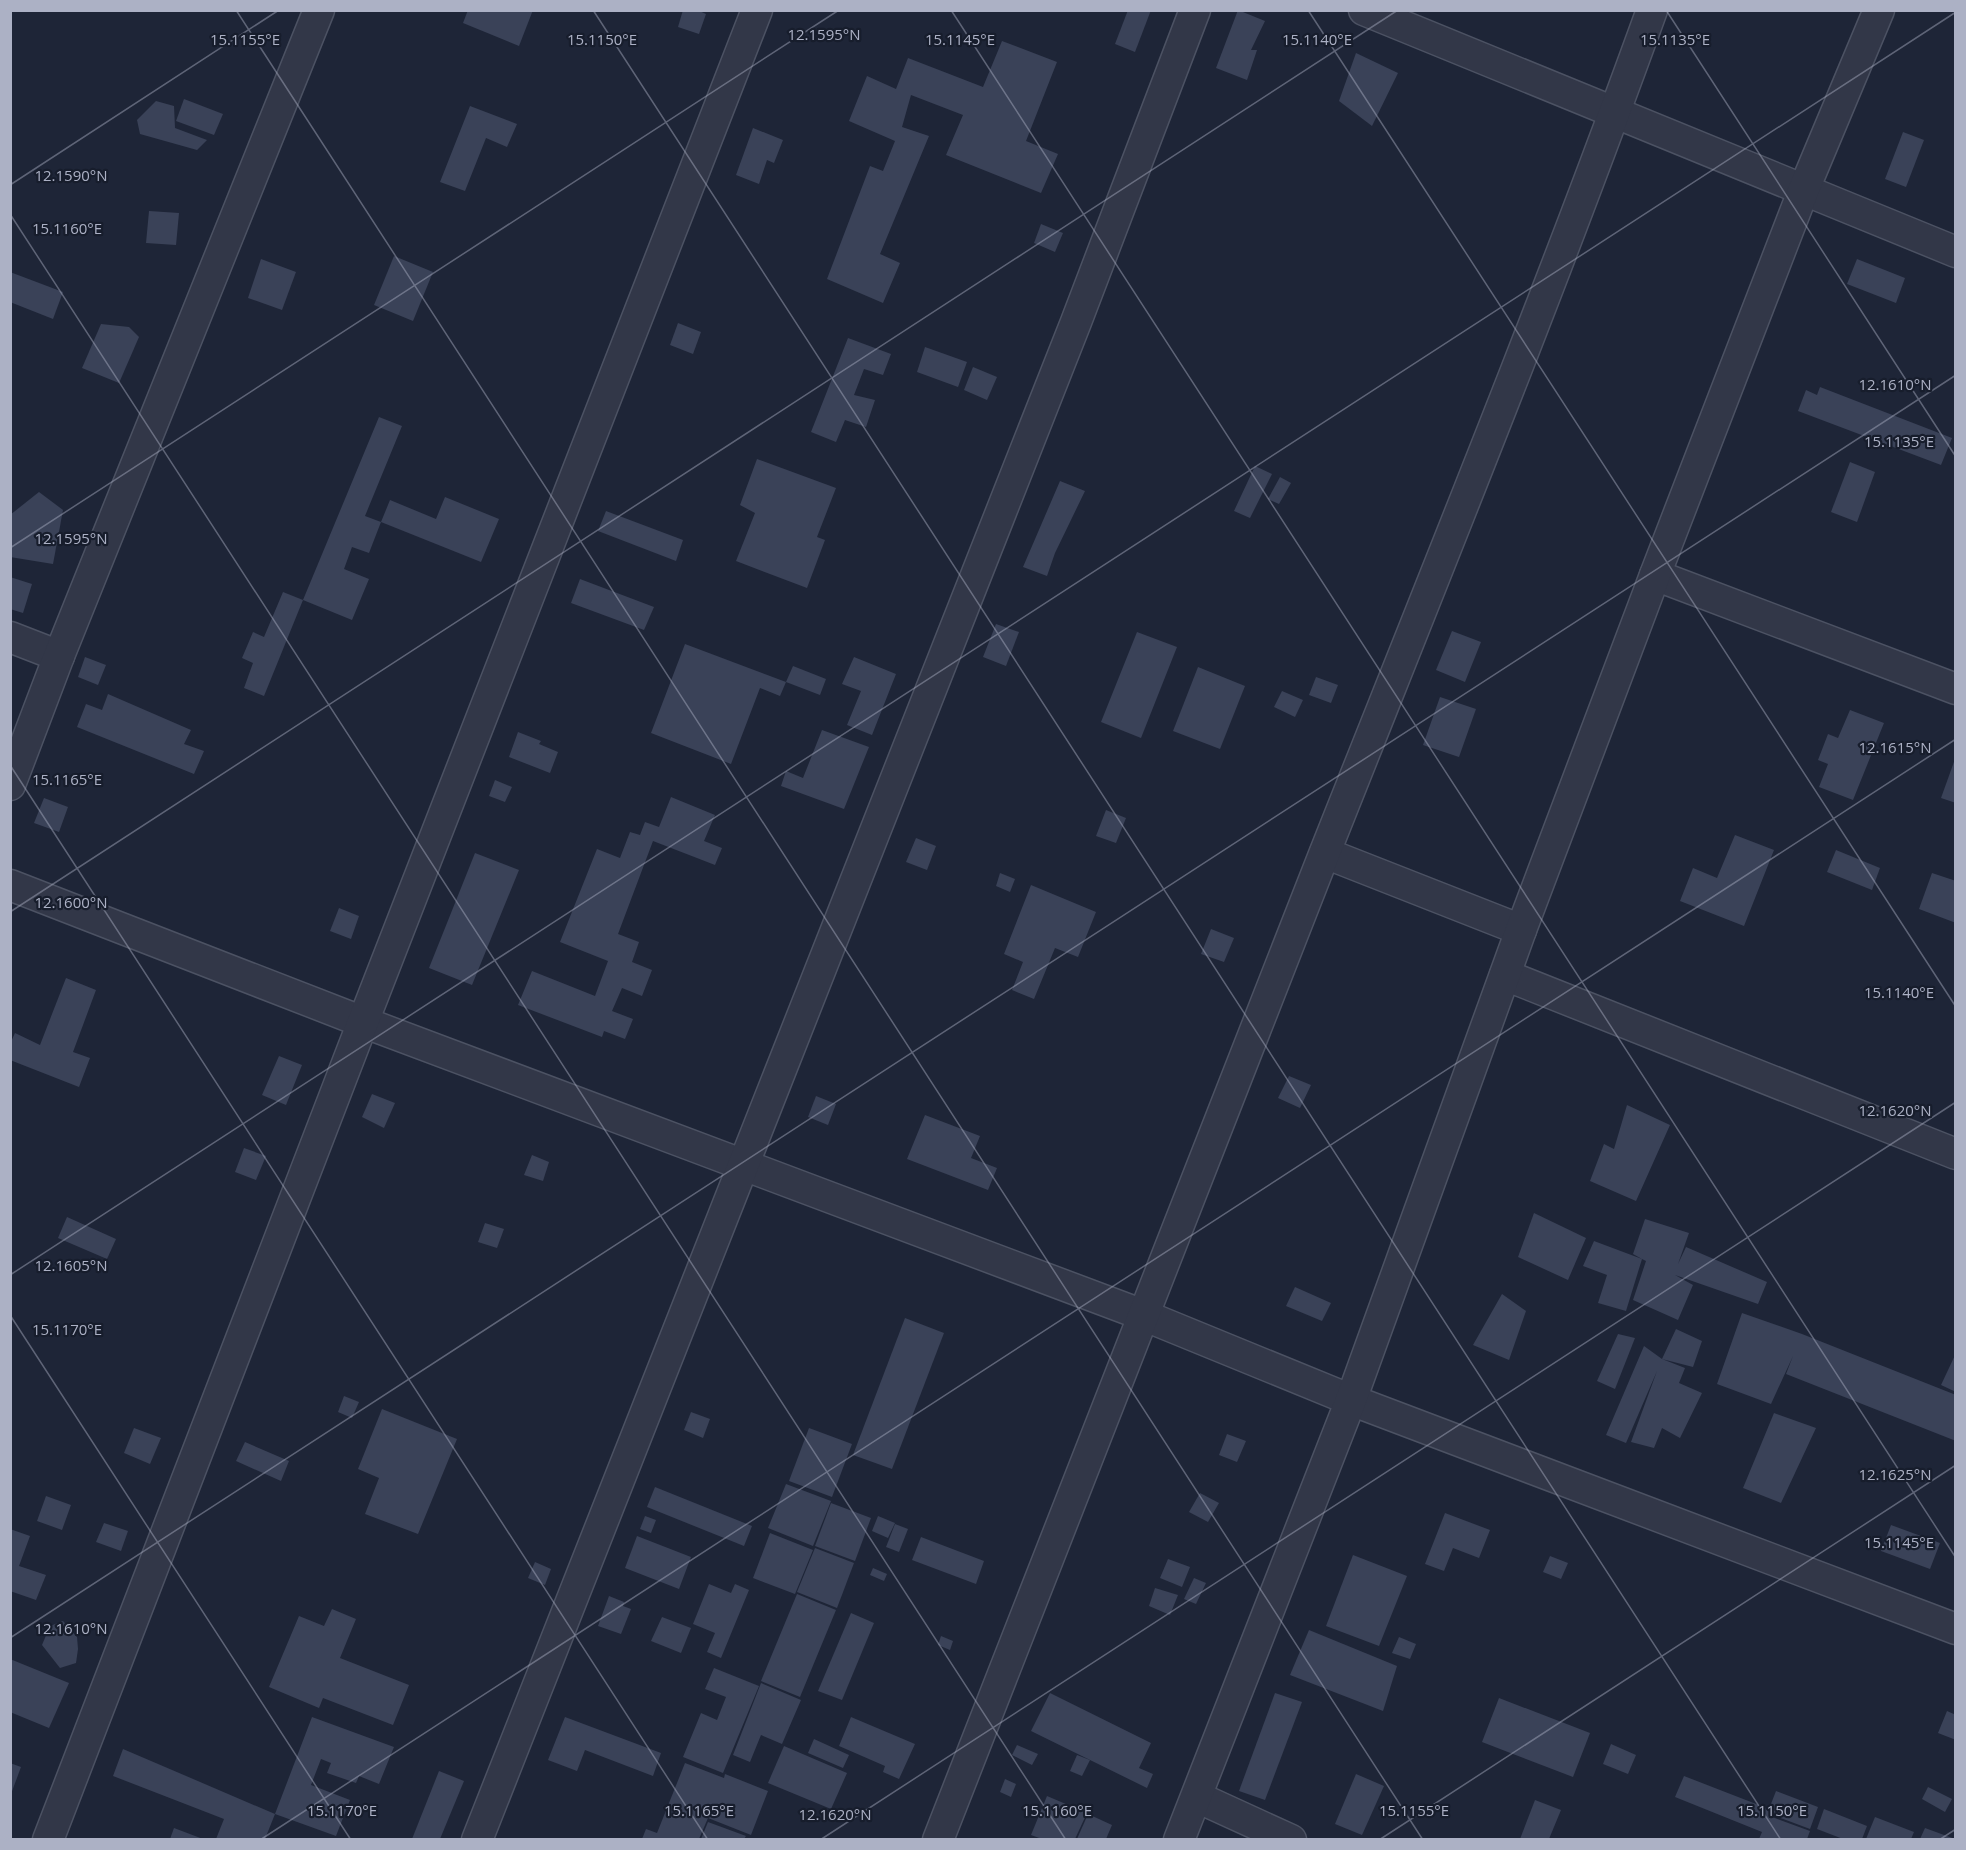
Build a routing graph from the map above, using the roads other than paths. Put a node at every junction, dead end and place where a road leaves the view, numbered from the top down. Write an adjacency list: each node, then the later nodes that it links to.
1 (320, 10): 12 (street)
2 (757, 10): 19 (street)
3 (1195, 10): 21 (street)
4 (1364, 10): 7 (street)
5 (1652, 10): 7 (street)
6 (1879, 10): 8 (street)
7 (1615, 112): 8 (street); 15 (street)
8 (1804, 189): 9 (street); 10 (street)
9 (1956, 252)
10 (1655, 575): 13 (street); 17 (street)
11 (10, 637): 12 (street)
12 (59, 656): 14 (street)
13 (1956, 689)
14 (10, 785)
15 (1325, 853): 17 (street); 22 (street)
16 (10, 885): 19 (street)
17 (1521, 930): 18 (street)
18 (1505, 975): 20 (street); 23 (street)
19 (363, 1022): 21 (street); 26 (street)
20 (1956, 1154)
21 (742, 1165): 22 (street); 27 (street)
22 (1143, 1316): 23 (street); 28 (street)
23 (1351, 1400): 24 (street); 25 (street)
24 (1956, 1629)
25 (1197, 1797): 29 (street); 30 (street)
26 (48, 1839)
27 (477, 1839)
28 (938, 1839)
29 (1179, 1839)
30 (1292, 1839)

